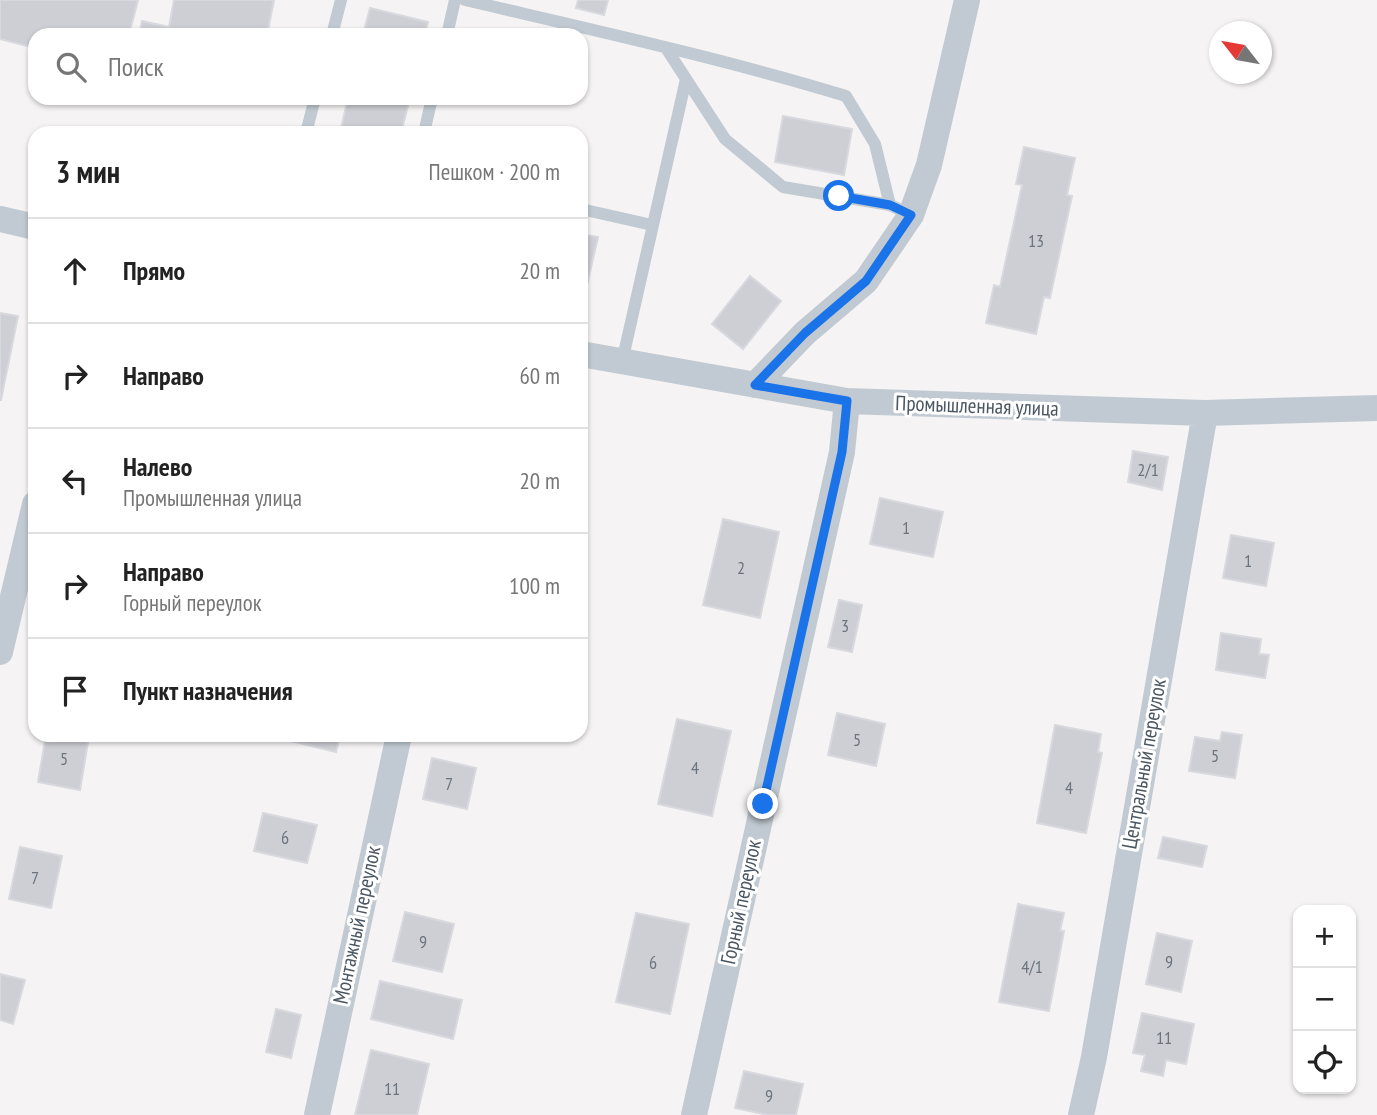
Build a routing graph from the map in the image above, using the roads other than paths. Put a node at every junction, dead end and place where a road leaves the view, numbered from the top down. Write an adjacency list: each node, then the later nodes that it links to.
1 (341, 0): 6 (lane)
2 (455, 0): 7 (lane)
3 (465, 0): 5 (lane)
4 (968, 0): 16 (street)
5 (480, 2): 8 (lane)
6 (334, 28)
7 (449, 28)
8 (585, 28)
9 (588, 29): 10 (lane)
10 (666, 48): 11 (lane); 16 (lane)
11 (686, 79): 16 (lane); 20 (lane)
12 (313, 105): 14 (lane)
13 (430, 105): 15 (lane)
14 (308, 126)
15 (426, 126)
16 (900, 210): 23 (street)
17 (588, 211): 20 (lane)
18 (0, 219): 19 (street)
19 (28, 225)
20 (652, 225): 22 (lane)
21 (588, 355): 22 (street, Промышленная улица)
22 (622, 362): 23 (street, Промышленная улица)
23 (755, 385): 24 (street, Промышленная улица)
24 (847, 401): 26 (street, Промышленная улица); 31 (street, Горный переулок)
25 (1377, 408): 26 (street, Промышленная улица)
26 (1205, 413): 32 (street, Центральный переулок)
27 (28, 534): 28 (street)
28 (0, 652)
29 (397, 742): 30 (street, Монтажный переулок)
30 (317, 1115)
31 (694, 1115)
32 (1081, 1115)

